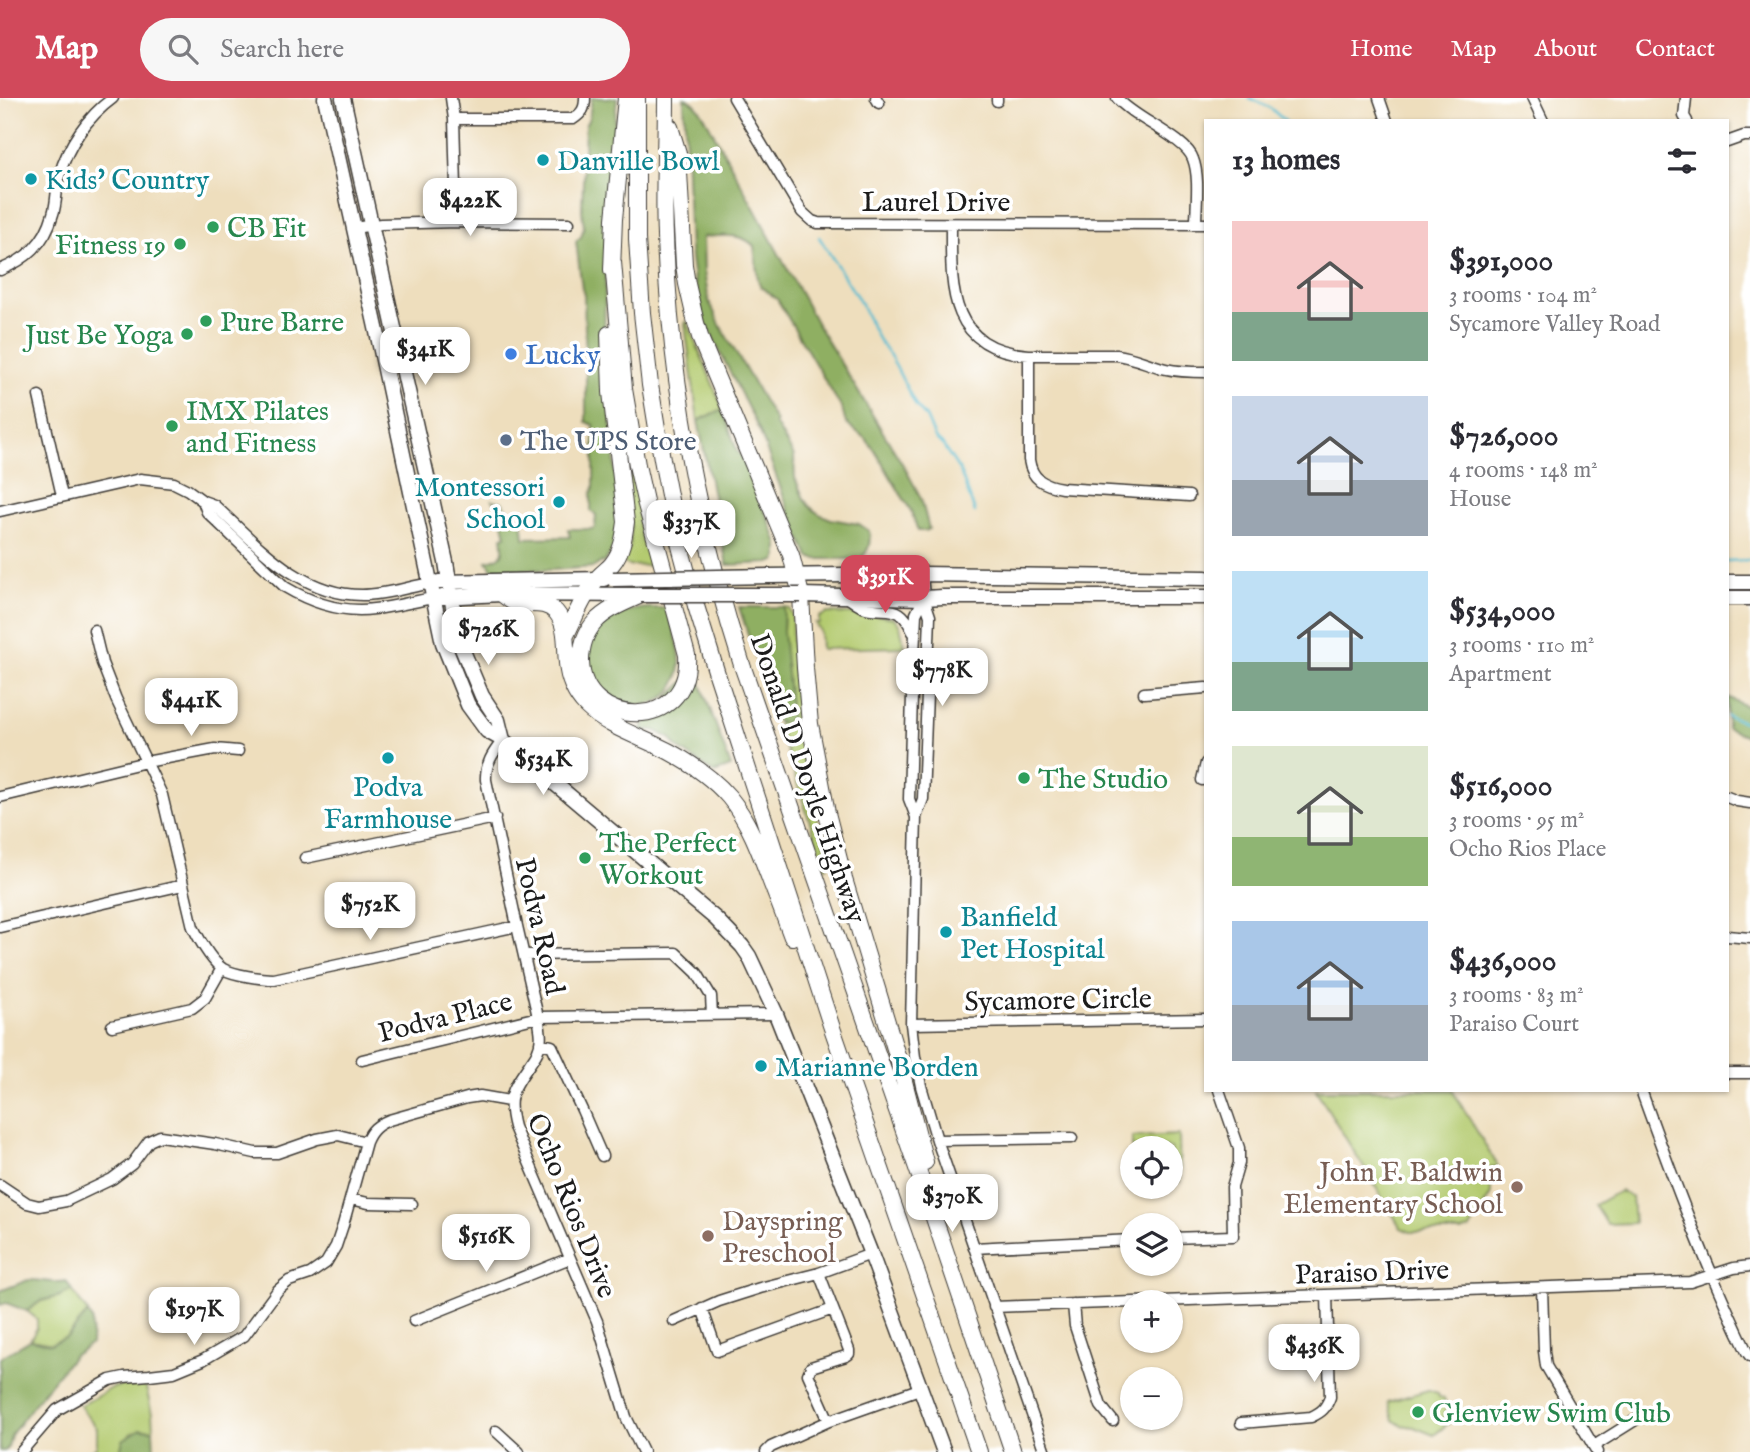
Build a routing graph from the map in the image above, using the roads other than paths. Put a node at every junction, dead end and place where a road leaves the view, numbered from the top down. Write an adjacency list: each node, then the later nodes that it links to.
1 (113, 98): 26 (street)
2 (324, 98): 24 (main road)
3 (343, 98): 23 (main road)
4 (451, 98): 13 (street)
5 (585, 98): 13 (street)
6 (632, 98): 25 (highway); 80 (highway, Donald D Doyle Highway)
7 (734, 98): 21 (street, Laurel Drive)
8 (1117, 98): 22 (street)
9 (1379, 98): 14 (street)
10 (1532, 98): 15 (street)
11 (1686, 98): 16 (street)
12 (666, 106): 35 (highway); 94 (highway, Donald D Doyle Highway)
13 (454, 118): 19 (street)
14 (1386, 119)
15 (1542, 119)
16 (1686, 119)
17 (1750, 136): 18 (street)
18 (1729, 141)
19 (457, 222): 20 (street); 23 (street)
20 (569, 223)
21 (951, 223): 22 (street, Laurel Drive); 27 (street)
22 (1201, 224)
23 (370, 225): 24 (street); 41 (main road)
24 (354, 228): 40 (main road)
25 (613, 262): 37 (highway); 44 (highway)
26 (0, 270)
27 (1029, 355): 28 (street); 31 (street)
28 (1204, 372)
29 (39, 396): 30 (street)
30 (62, 496): 32 (street); 33 (street)
31 (1189, 496)
32 (203, 501): 40 (street); 48 (street)
33 (0, 511)
34 (922, 574): 35 (main road); 36 (main road); 49 (street)
35 (796, 576): 37 (main road, bridge); 45 (highway)
36 (1204, 578)
37 (596, 579): 41 (main road); 43 (highway)
38 (1729, 582): 39 (main road)
39 (1750, 582)
40 (431, 583): 41 (main road); 48 (main road)
41 (450, 589): 42 (main road); 48 (main road); 57 (main road)
42 (502, 594): 43 (main road); 53 (highway)
43 (586, 594): 44 (main road); 53 (highway)
44 (641, 594): 45 (main road, bridge)
45 (801, 594): 46 (main road); 94 (highway)
46 (847, 597): 49 (main road); 54 (street)
47 (1204, 597): 49 (main road)
48 (434, 598): 57 (main road)
49 (924, 598): 54 (street); 65 (street)
50 (1729, 598): 51 (main road)
51 (1750, 598)
52 (94, 630): 59 (street)
53 (566, 635): 80 (highway)
54 (915, 636): 65 (street)
55 (1204, 688): 56 (street)
56 (1144, 693)
57 (503, 740): 66 (street, Podva Road); 75 (main road)
58 (238, 751): 59 (street)
59 (146, 762): 62 (street); 68 (street)
60 (1204, 772): 61 (street)
61 (1202, 780)
62 (0, 797)
63 (1729, 798): 64 (street)
64 (1750, 803)
65 (916, 817): 79 (street)
66 (495, 818): 67 (street); 69 (street, Podva Road)
67 (305, 858)
68 (183, 885): 70 (street); 74 (street)
69 (517, 926): 73 (street, Podva Road); 74 (street)
70 (0, 927)
71 (1729, 936): 72 (street)
72 (1750, 938)
73 (524, 955): 76 (street); 77 (street, Podva Road)
74 (222, 968): 81 (street)
75 (776, 1014): 76 (street, Podva Road); 100 (main road)
76 (712, 1015): 77 (street, Podva Road)
77 (538, 1017): 82 (street); 83 (street, Podva Place)
78 (1204, 1018): 79 (street, Sycamore Circle)
79 (911, 1024): 90 (street)
80 (831, 1025): 126 (highway, Donald D Doyle Highway)
81 (112, 1026)
82 (540, 1043): 88 (street, Ocho Rios Drive); 92 (street)
83 (362, 1060)
84 (1729, 1073): 85 (street)
85 (1750, 1073)
86 (1220, 1092): 97 (street)
87 (1642, 1092): 104 (street)
88 (509, 1101): 91 (street); 101 (street, Ocho Rios Drive)
89 (1072, 1138): 90 (street)
90 (937, 1140): 99 (street)
91 (366, 1142): 93 (street); 95 (street)
92 (602, 1156)
93 (0, 1185)
94 (926, 1191): 127 (highway, Donald D Doyle Highway)
95 (351, 1199): 96 (street); 122 (street)
96 (412, 1204)
97 (1183, 1238)
98 (1120, 1241): 99 (street)
99 (974, 1248): 108 (street)
100 (871, 1254): 103 (street); 114 (main road)
101 (570, 1258): 111 (street); 121 (street, Ocho Rios Drive)
102 (1750, 1266): 104 (street, Paraiso Drive)
103 (819, 1273): 109 (street); 110 (street)
104 (1711, 1276): 105 (street, Paraiso Drive); 113 (street)
105 (1542, 1288): 106 (street, Paraiso Drive); 120 (street)
106 (1327, 1295): 107 (street, Paraiso Drive); 118 (street)
107 (1073, 1304): 108 (street, Paraiso Drive); 117 (street)
108 (993, 1307): 128 (street)
109 (702, 1308): 110 (street); 112 (street)
110 (833, 1309): 116 (street)
111 (414, 1321)
112 (674, 1321)
113 (1750, 1356)
114 (922, 1388): 116 (street); 125 (main road)
115 (1637, 1419): 120 (street)
116 (828, 1421): 124 (street)
117 (1114, 1421)
118 (1241, 1423)
119 (496, 1431): 123 (street)
120 (1596, 1449)
121 (638, 1450)
122 (21, 1452)
123 (519, 1452)
124 (766, 1452)
125 (944, 1452)
126 (979, 1452)
127 (1013, 1452)
128 (1045, 1452)

